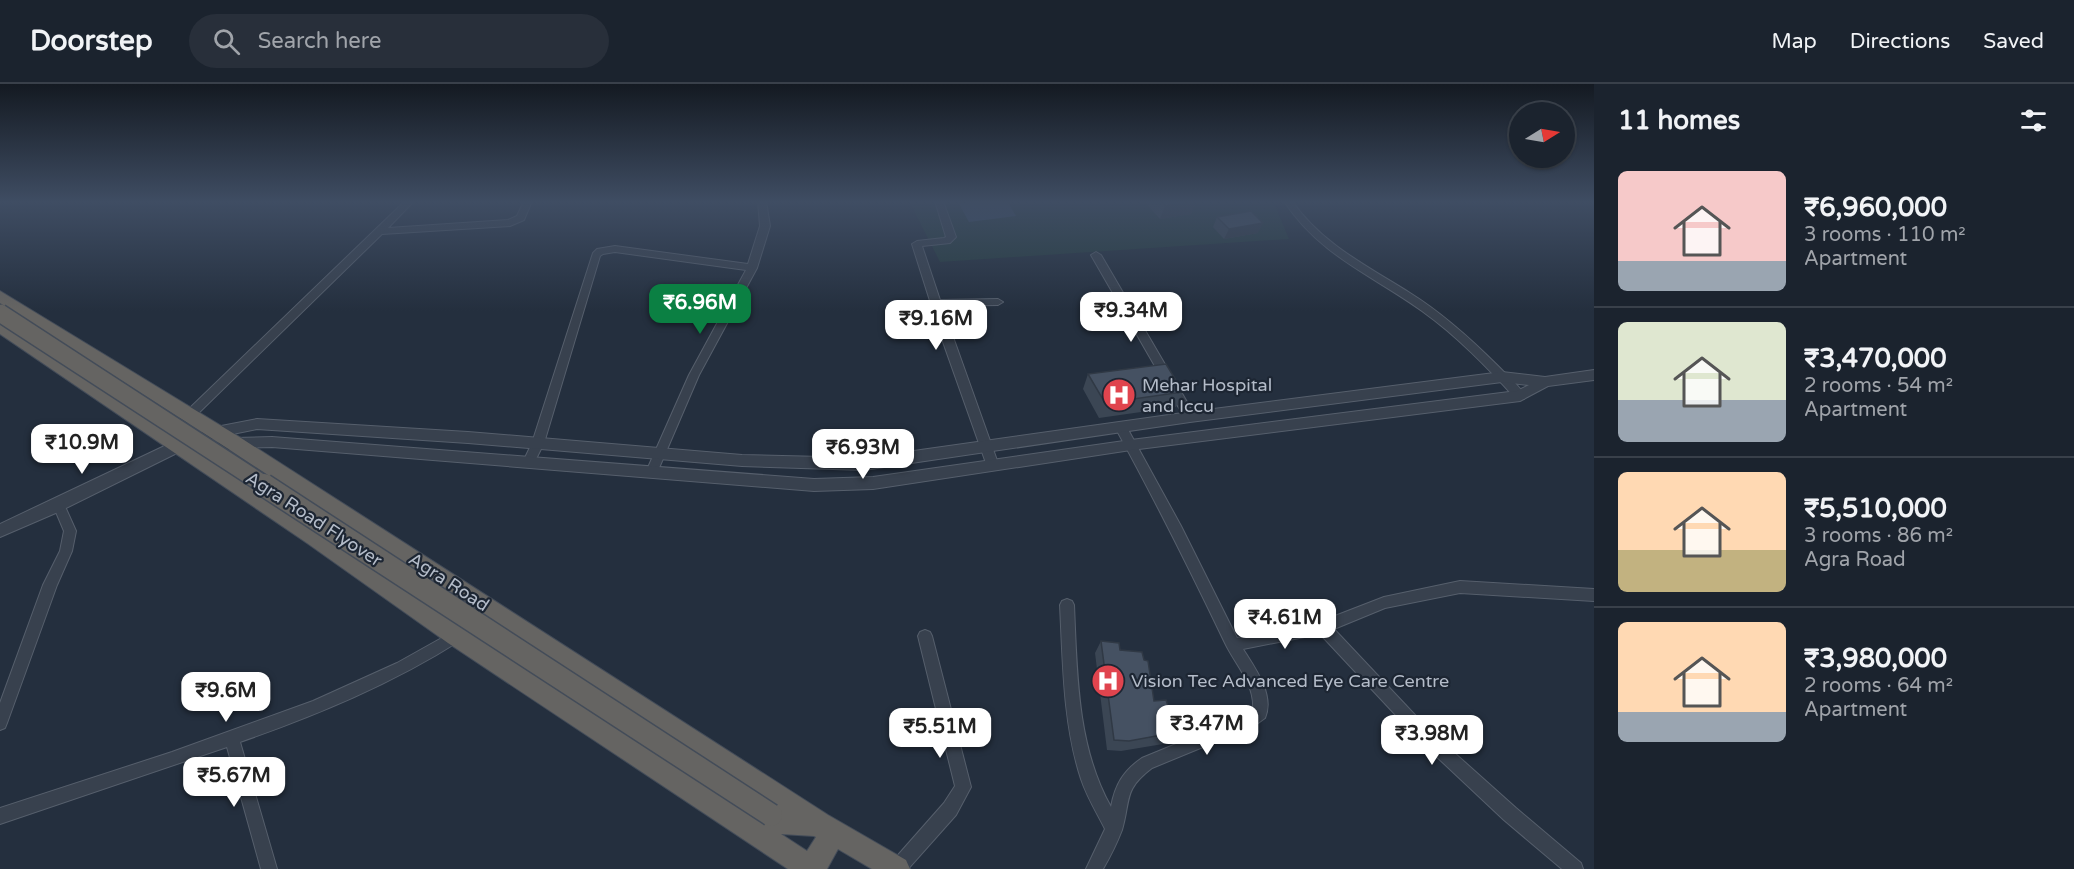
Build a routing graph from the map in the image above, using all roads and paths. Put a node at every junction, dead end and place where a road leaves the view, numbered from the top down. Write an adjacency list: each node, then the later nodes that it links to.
1 (371, 238): 17 (street)
2 (763, 238): 6 (street)
3 (950, 238): 9 (street)
4 (1319, 238): 14 (street)
5 (1096, 255): 18 (street)
6 (752, 268): 22 (street); 26 (street)
7 (0, 296): 11 (highway, Agra Road)
8 (998, 302): 9 (street)
9 (937, 303): 25 (street)
10 (0, 313): 41 (highway, Agra Road Flyover, bridge)
11 (41, 322): 12 (street); 17 (highway, Agra Road)
12 (4, 334): 24 (highway)
13 (1594, 375): 15 (street)
14 (1502, 377): 15 (street); 16 (street); 18 (street)
15 (1545, 382): 16 (street)
16 (1520, 396): 23 (street)
17 (189, 414): 20 (highway, Agra Road); 24 (street)
18 (1190, 417): 19 (street)
19 (1121, 427): 23 (street); 25 (street)
20 (216, 432): 21 (highway, Agra Road); 22 (street); 24 (street)
21 (234, 443): 24 (street); 27 (street); 42 (highway, Agra Road)
22 (538, 443): 26 (street); 27 (street)
23 (1131, 445): 28 (street); 37 (street)
24 (178, 446): 30 (street); 35 (highway)
25 (986, 448): 26 (street); 28 (street)
26 (659, 454): 29 (street)
27 (529, 462): 29 (street)
28 (993, 466): 29 (street)
29 (652, 472)
30 (59, 505): 31 (street); 38 (street)
31 (0, 531)
32 (1594, 595): 34 (street)
33 (1067, 605): 43 (street)
34 (1323, 627): 37 (street); 48 (street)
35 (456, 636): 39 (street); 44 (highway)
36 (925, 636): 46 (street)
37 (1233, 645): 43 (street)
38 (0, 723)
39 (232, 738): 40 (street); 45 (street)
40 (0, 816)
41 (775, 818): 42 (highway, Agra Road Flyover); 44 (highway)
42 (826, 828): 44 (highway); 46 (highway, Agra Road)
43 (1114, 829): 47 (street)
44 (806, 865)
45 (269, 869)
46 (897, 869)
47 (1094, 869)
48 (1575, 869)

